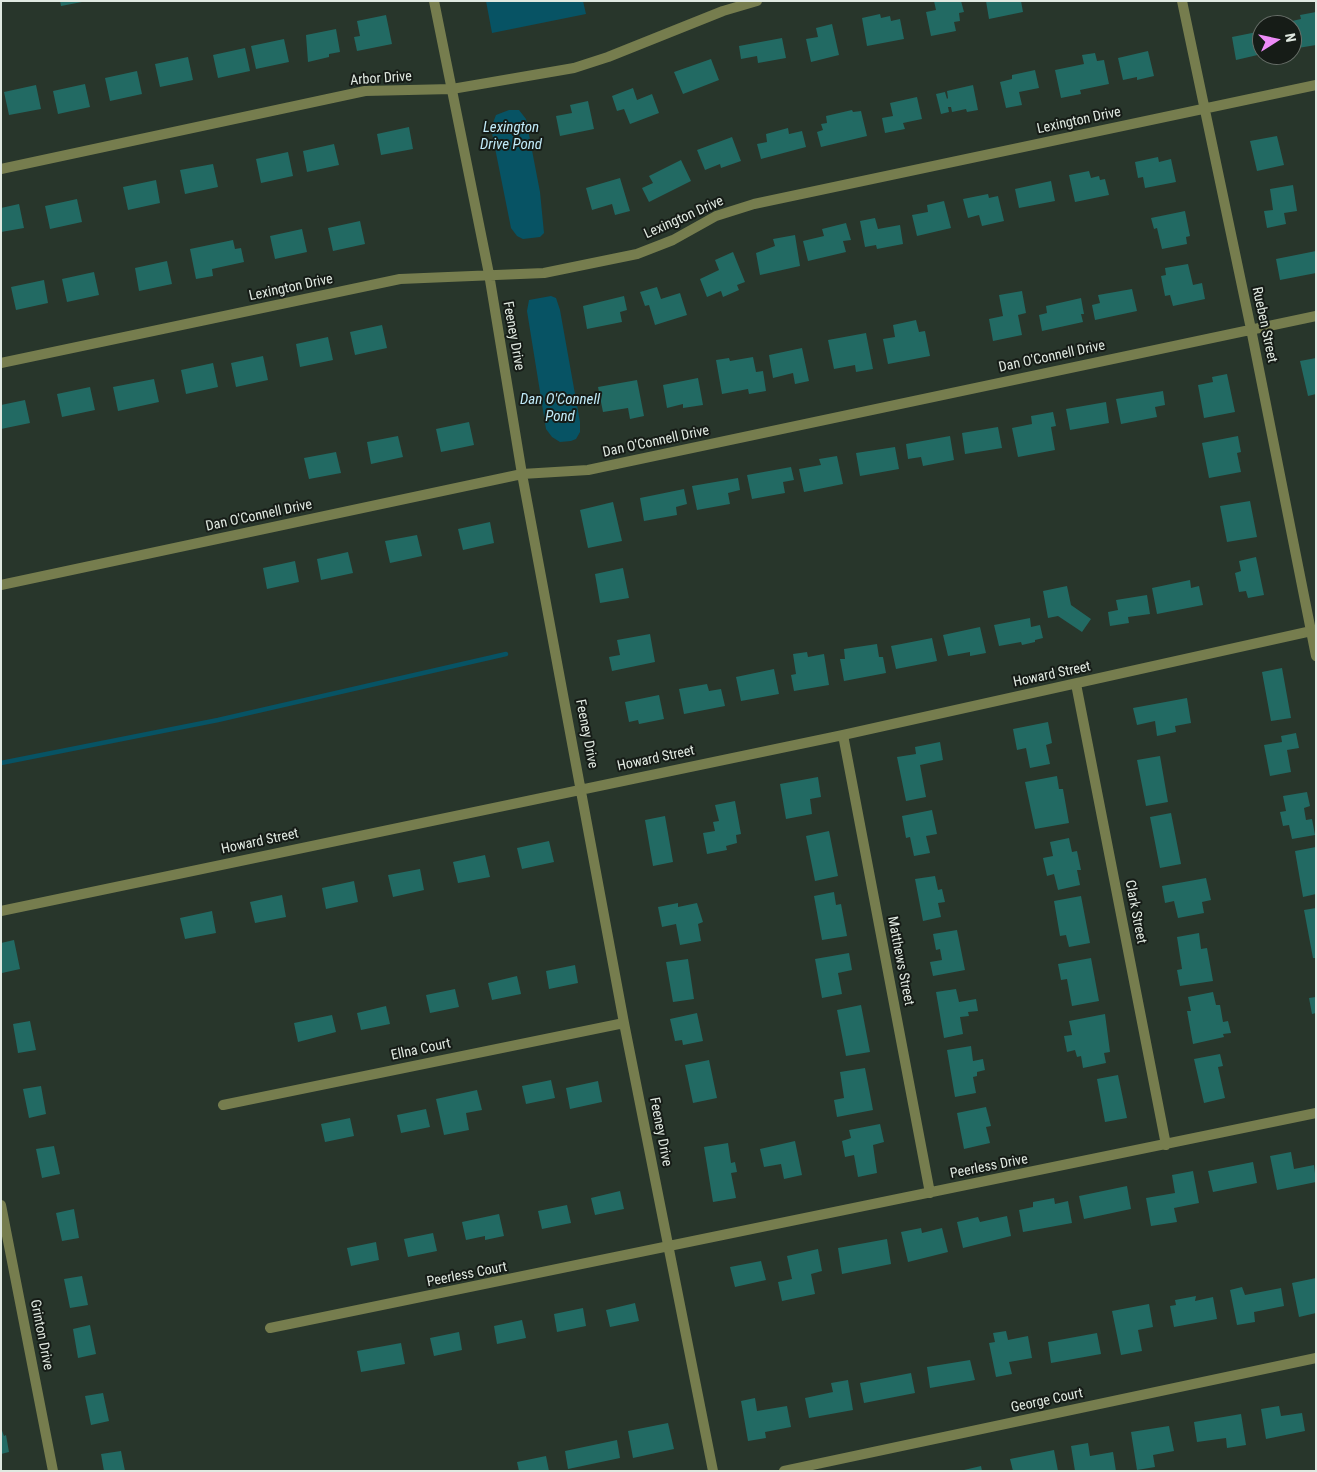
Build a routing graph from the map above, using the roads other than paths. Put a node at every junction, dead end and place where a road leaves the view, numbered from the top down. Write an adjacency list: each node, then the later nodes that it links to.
1 (434, 1): 5 (street, Feeney Drive)
2 (756, 1): 5 (street, Arbor Drive)
3 (1182, 1): 6 (street, Rueben Street)
4 (1316, 85): 6 (street, Lexington Drive)
5 (452, 90): 7 (street, Arbor Drive); 8 (street, Feeney Drive)
6 (1204, 108): 8 (street, Lexington Drive); 10 (street, Rueben Street)
7 (1, 168)
8 (489, 274): 11 (street, Lexington Drive); 12 (street, Feeney Drive)
9 (1316, 316): 10 (street, Dan O'Connell Drive)
10 (1251, 329): 12 (street, Dan O'Connell Drive); 14 (street, Rueben Street)
11 (1, 363)
12 (522, 474): 13 (street, Dan O'Connell Drive); 18 (street, Feeney Drive)
13 (1, 584)
14 (1313, 630): 15 (street, Rueben Street); 16 (street, Howard Street)
15 (1316, 656)
16 (1076, 684): 17 (street, Howard Street); 23 (street, Clark Street)
17 (843, 735): 18 (street, Howard Street); 24 (street, Matthews Street)
18 (582, 788): 19 (street, Howard Street); 20 (street, Feeney Drive)
19 (1, 910)
20 (624, 1022): 21 (street, Ellna Court); 26 (street, Feeney Drive)
21 (223, 1105)
22 (1316, 1113): 23 (street, Peerless Drive)
23 (1166, 1145): 24 (street, Peerless Drive)
24 (930, 1193): 26 (street, Peerless Drive)
25 (1, 1205): 29 (street, Grinton Drive)
26 (668, 1248): 27 (street, Peerless Court); 30 (street, Feeney Drive)
27 (270, 1328)
28 (1316, 1358): 31 (street, George Court)
29 (53, 1471)
30 (713, 1471)
31 (784, 1471)

